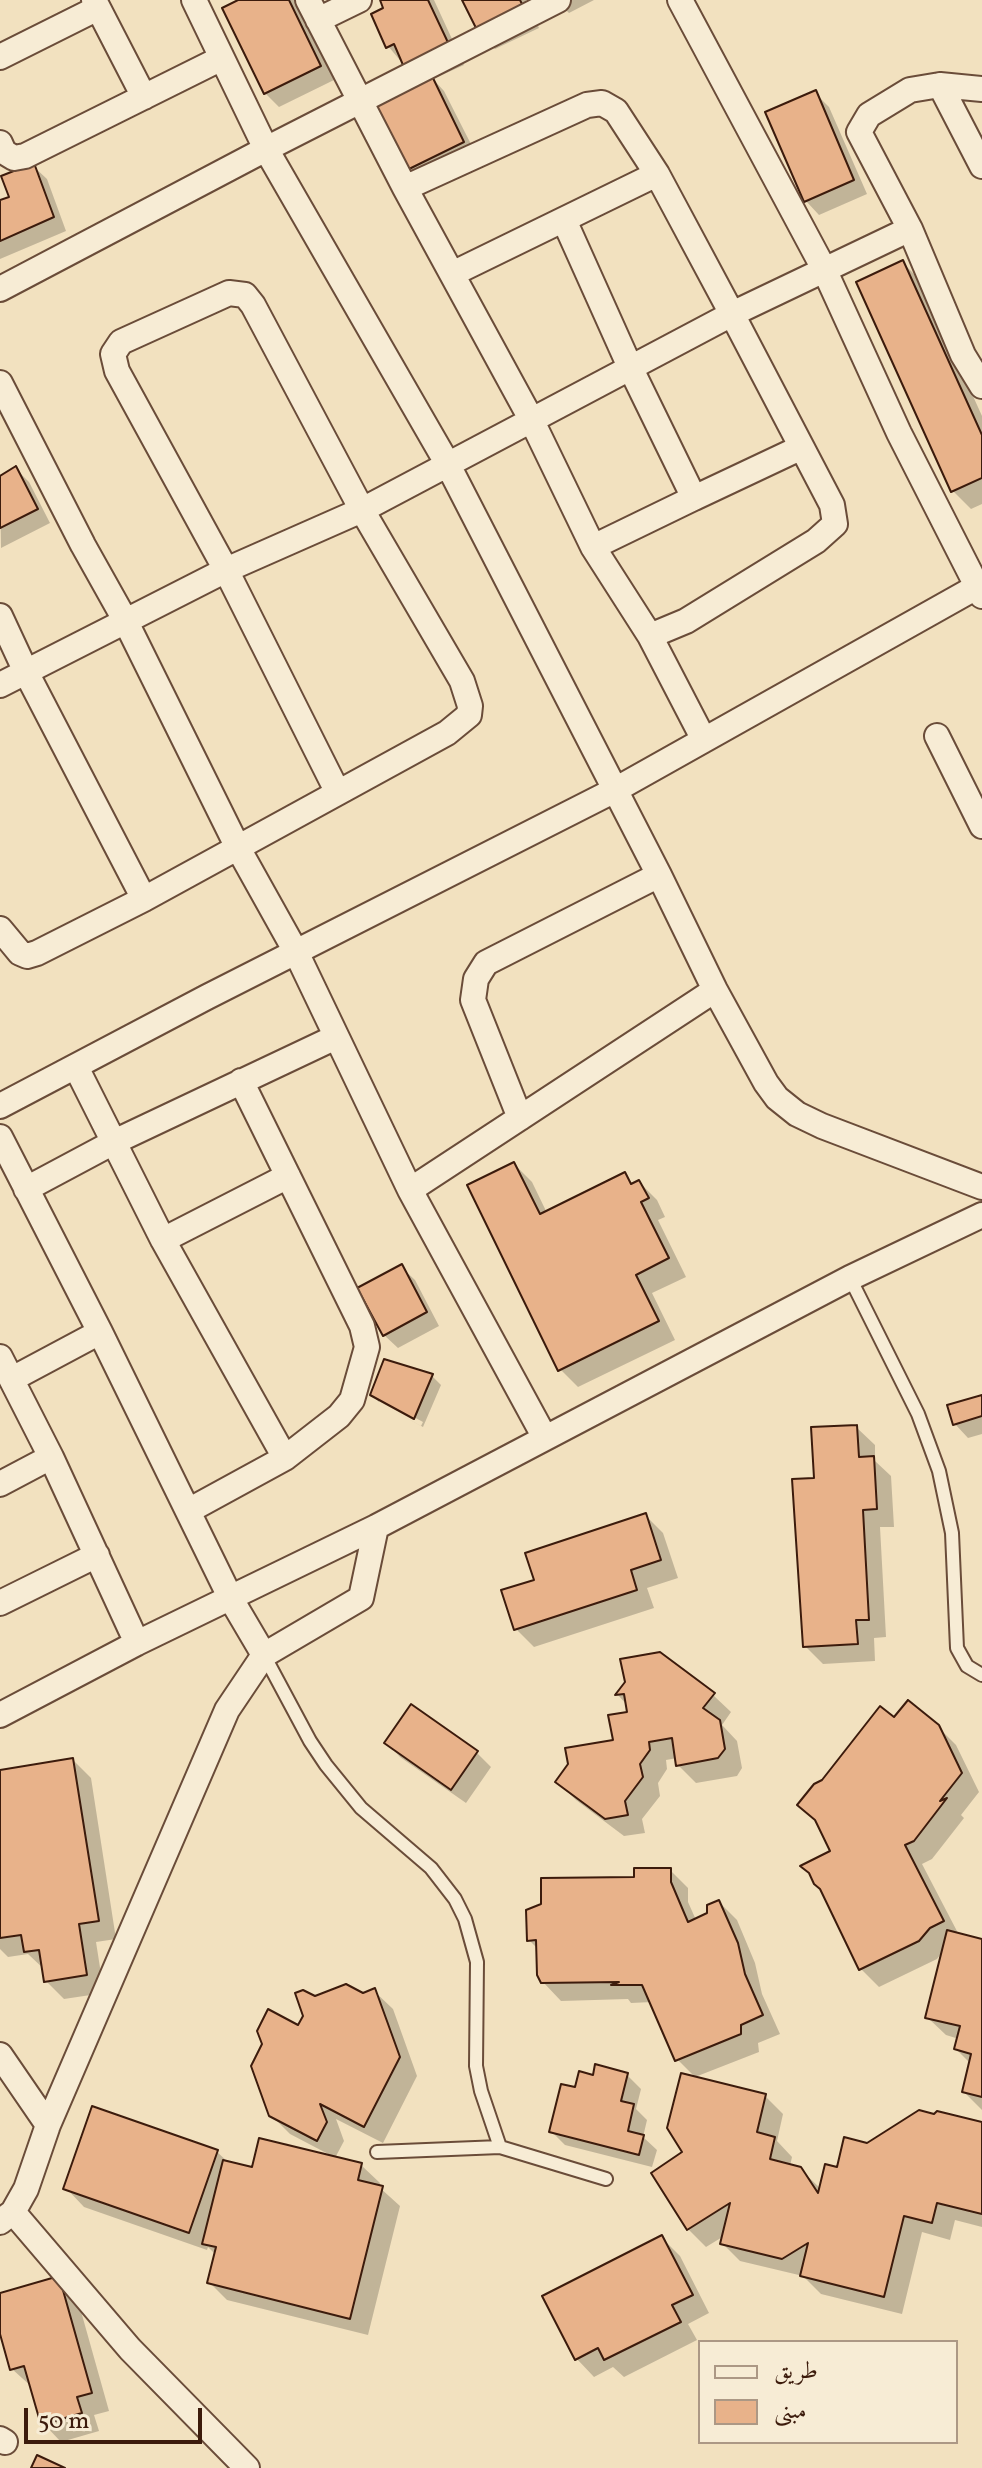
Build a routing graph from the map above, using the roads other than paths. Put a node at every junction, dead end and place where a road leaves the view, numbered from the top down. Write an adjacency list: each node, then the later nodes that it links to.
1 (194, 0): 8 (street)
2 (359, 0): 6 (street)
3 (558, 0): 12 (street)
4 (680, 0): 20 (street)
5 (96, 4): 7 (street); 11 (street)
6 (313, 10): 12 (street)
7 (0, 57)
8 (222, 58): 11 (street); 14 (street)
9 (940, 85): 10 (street); 15 (street); 19 (street)
10 (982, 89)
11 (144, 97): 13 (street)
12 (360, 102): 14 (street); 17 (street)
13 (0, 143)
14 (266, 149): 22 (street); 30 (street)
15 (982, 166)
16 (657, 174): 17 (street); 18 (street); 23 (street)
17 (405, 188): 21 (street)
18 (564, 220): 21 (street); 25 (street)
19 (910, 229): 20 (street); 24 (street)
20 (824, 269): 23 (street); 35 (street)
21 (452, 274): 28 (street)
22 (0, 289)
23 (732, 314): 25 (street); 29 (street)
24 (973, 351): 27 (street)
25 (630, 367): 28 (street); 31 (street)
26 (0, 383): 37 (street)
27 (982, 386)
28 (531, 419): 30 (street); 33 (street)
29 (800, 448): 31 (street); 38 (street)
30 (447, 463): 32 (street); 43 (street)
31 (694, 498): 33 (street)
32 (362, 510): 34 (street); 34 (street); 44 (street)
33 (593, 547): 38 (street)
34 (226, 570): 37 (street); 44 (street)
35 (980, 589): 42 (street)
36 (0, 616): 39 (street)
37 (125, 620): 39 (street); 46 (street)
38 (650, 636): 42 (street)
39 (26, 672): 40 (street); 48 (street)
40 (0, 685)
41 (937, 736): 45 (street)
42 (704, 740): 43 (street)
43 (615, 790): 47 (street); 50 (street)
44 (337, 791): 46 (street)
45 (982, 826)
46 (238, 848): 48 (street); 50 (street)
47 (659, 875): 51 (street); 56 (street)
48 (144, 899): 49 (street)
49 (0, 929)
50 (296, 952): 52 (street); 53 (street)
51 (715, 990): 56 (street); 61 (street)
52 (336, 1037): 54 (street); 62 (street)
53 (76, 1067): 55 (street); 58 (street)
54 (241, 1081): 58 (street); 59 (street)
55 (0, 1106)
56 (520, 1118): 62 (street)
57 (0, 1137): 60 (street)
58 (114, 1142): 60 (street); 64 (street)
59 (288, 1176): 64 (street); 71 (street)
60 (15, 1183): 66 (street)
61 (982, 1187)
62 (410, 1190): 69 (street)
63 (982, 1215): 65 (street)
64 (163, 1240): 71 (street)
65 (850, 1278): 69 (street); 80 (lane)
66 (100, 1332): 68 (street); 73 (street)
67 (0, 1357): 68 (street)
68 (12, 1379): 70 (street)
69 (545, 1438): 74 (street)
70 (51, 1457): 72 (street); 75 (street)
71 (285, 1458): 73 (street)
72 (0, 1484)
73 (188, 1511): 76 (street)
74 (376, 1527): 76 (street); 79 (street)
75 (97, 1555): 77 (street); 78 (street)
76 (231, 1599): 78 (street); 79 (street)
77 (0, 1603)
78 (137, 1643): 81 (street)
79 (264, 1655): 83 (street); 84 (lane)
80 (982, 1675)
81 (0, 1715)
82 (0, 2055): 83 (street)
83 (48, 2125): 87 (street)
84 (500, 2147): 85 (lane); 86 (lane)
85 (377, 2152)
86 (606, 2179)
87 (6, 2217): 88 (street)
88 (247, 2468)

